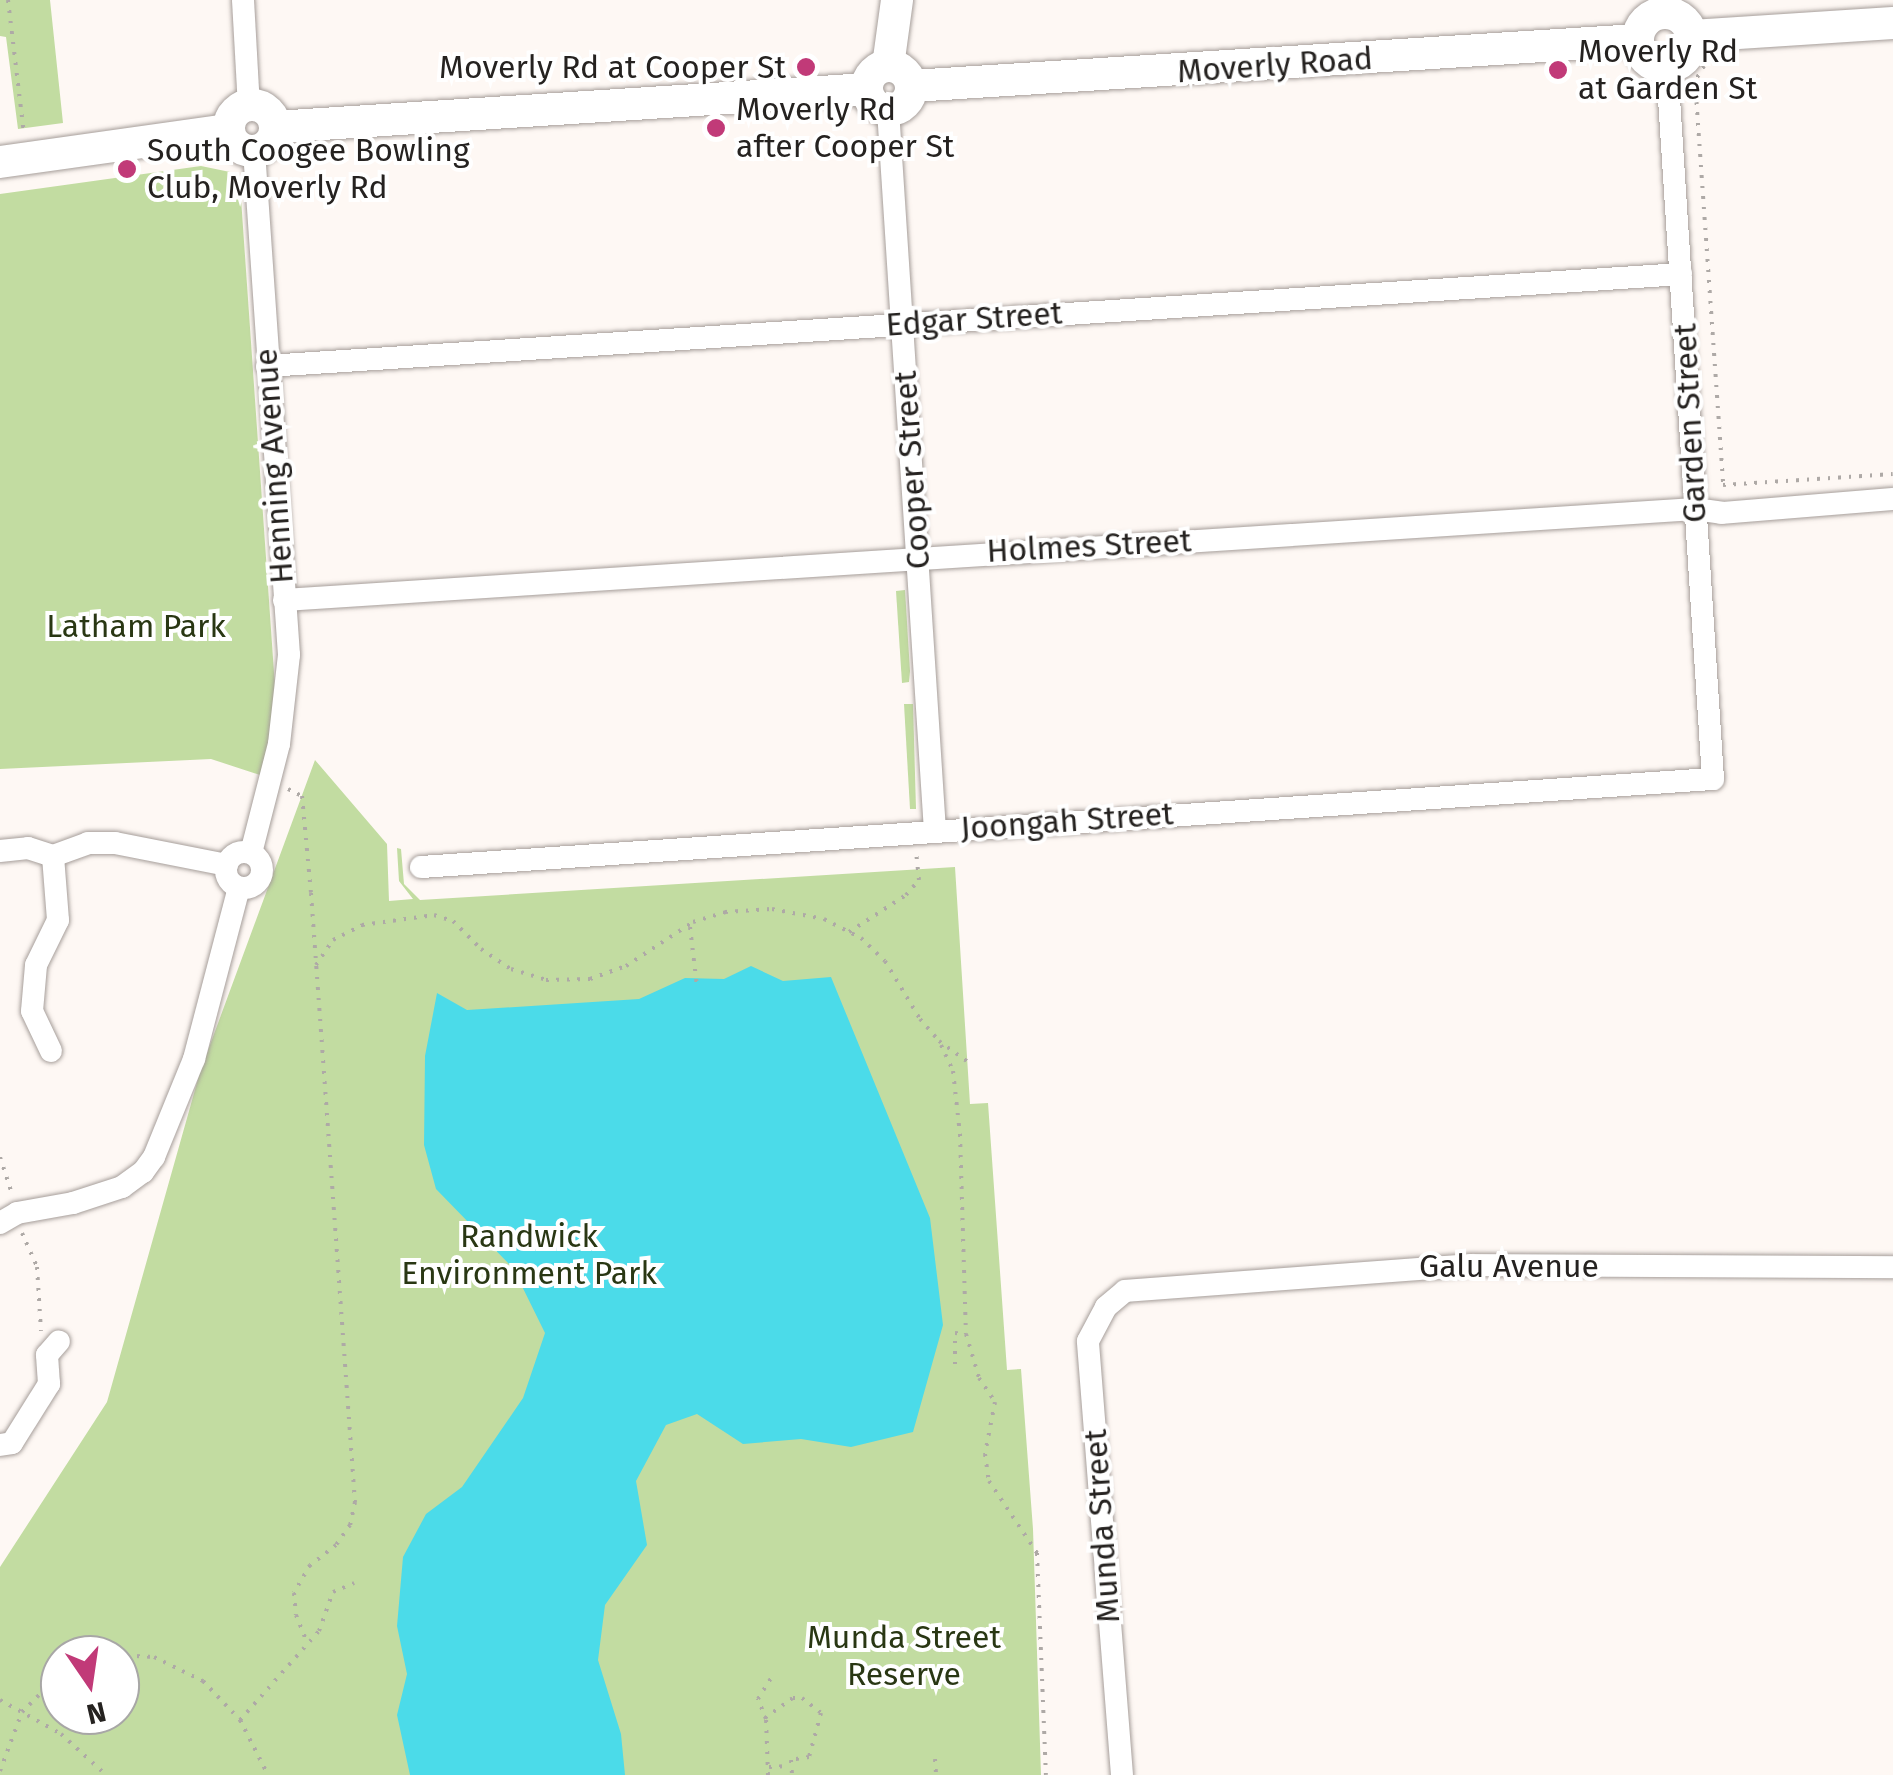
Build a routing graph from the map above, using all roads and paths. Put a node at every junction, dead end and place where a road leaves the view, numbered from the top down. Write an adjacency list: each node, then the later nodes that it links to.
1 (8, 0): 6 (path)
2 (243, 0): 12 (street, Henning Avenue)
3 (897, 0): 11 (street, Cooper Street)
4 (1664, 7): 8 (street); 9 (street)
5 (0, 14): 6 (path)
6 (10, 14): 13 (path)
7 (1893, 22): 9 (street)
8 (1638, 40): 10 (street); 11 (street, Moverly Road)
9 (1698, 51): 10 (street); 18 (path)
10 (1667, 67): 15 (street, Garden Street)
11 (889, 88): 12 (street, Moverly Road); 16 (street, Cooper Street)
12 (252, 128): 14 (street, Moverly Road); 17 (street, Henning Avenue)
13 (24, 134)
14 (0, 162)
15 (1682, 274): 16 (street, Edgar Street); 20 (street, Garden Street)
16 (902, 324): 17 (street, Edgar Street); 21 (street, Cooper Street)
17 (267, 366): 22 (street, Henning Avenue)
18 (1893, 474)
19 (1893, 498): 20 (street, Holmes Street)
20 (1694, 509): 21 (street, Holmes Street); 24 (street, Garden Street)
21 (917, 557): 22 (street, Holmes Street); 25 (street, Cooper Street)
22 (284, 600): 23 (street, Henning Avenue)
23 (272, 778): 27 (street, Henning Avenue); 34 (path)
24 (1713, 780): 25 (street, Joongah Street)
25 (923, 832): 30 (street, Joongah Street); 33 (path)
26 (0, 851): 28 (street)
27 (250, 853): 29 (street); 31 (street)
28 (53, 856): 29 (street); 37 (street)
29 (227, 865): 31 (street)
30 (421, 867)
31 (239, 888): 40 (street)
32 (690, 924): 33 (path); 34 (path); 35 (path)
33 (849, 932): 36 (path)
34 (316, 965): 48 (path)
35 (697, 986)
36 (940, 1041): 38 (path); 43 (path)
37 (51, 1050)
38 (972, 1065)
39 (0, 1157): 40 (path)
40 (12, 1222): 44 (path)
41 (1893, 1267): 42 (street, Galu Avenue)
42 (1125, 1291): 66 (street, Munda Street)
43 (966, 1334): 45 (path); 65 (path)
44 (44, 1349): 46 (street)
45 (955, 1364)
46 (4, 1450)
47 (354, 1583): 48 (path)
48 (308, 1644): 55 (path)
49 (140, 1656): 55 (path)
50 (771, 1678): 54 (path)
51 (40, 1694): 53 (path)
52 (0, 1700): 53 (path)
53 (22, 1712): 59 (path); 60 (path)
54 (765, 1718): 57 (path); 58 (path)
55 (240, 1720): 61 (path)
56 (935, 1759): 64 (path)
57 (792, 1766): 58 (path); 63 (path)
58 (769, 1767): 62 (path)
59 (0, 1771)
60 (104, 1775)
61 (268, 1775)
62 (768, 1775)
63 (792, 1775)
64 (936, 1775)
65 (1046, 1775)
66 (1122, 1775)

